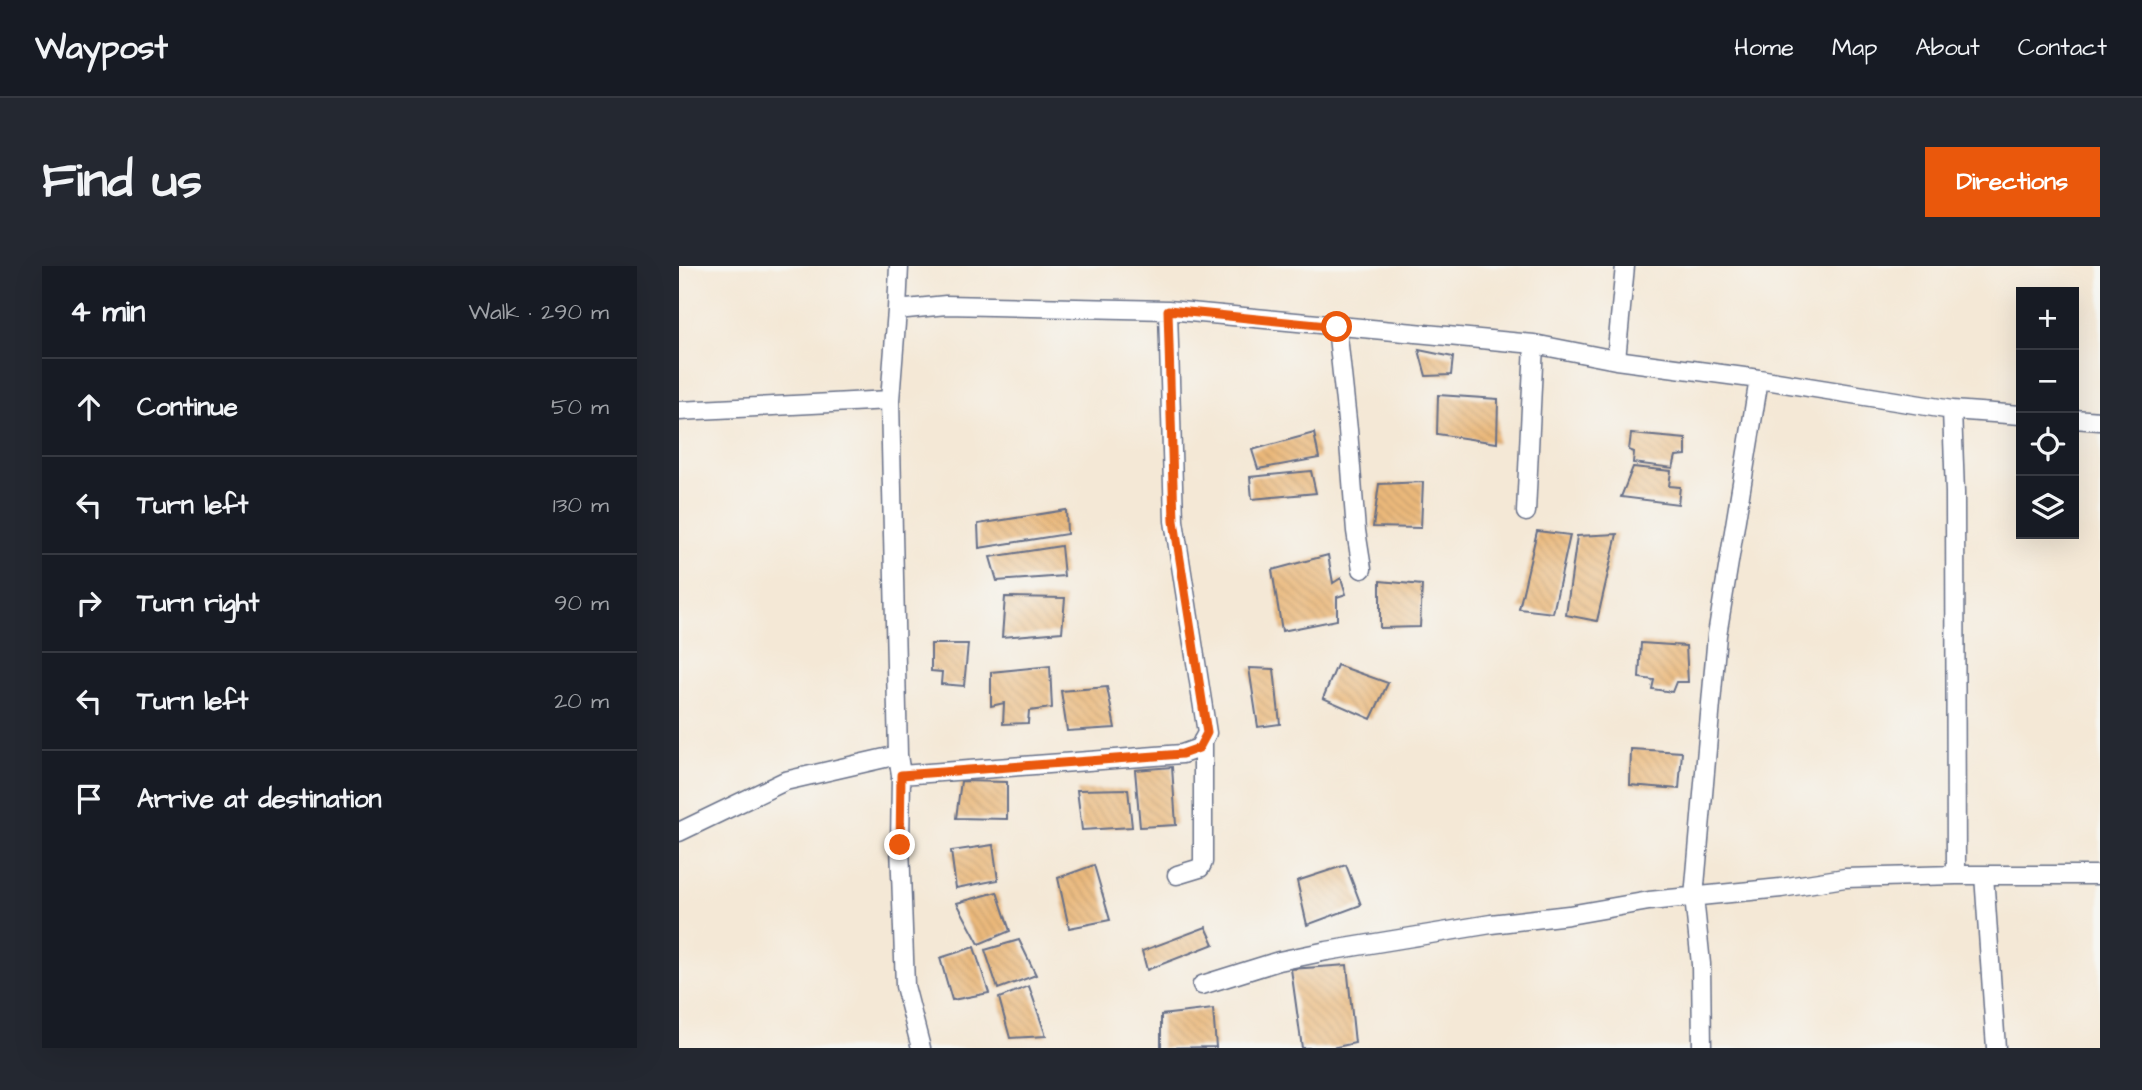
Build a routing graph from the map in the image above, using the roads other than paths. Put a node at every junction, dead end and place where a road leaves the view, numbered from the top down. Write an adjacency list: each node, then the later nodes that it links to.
1 (899, 266): 3 (street)
2 (1625, 266): 7 (street)
3 (897, 310): 4 (street); 9 (street)
4 (1168, 310): 5 (street); 17 (street)
5 (1337, 327): 6 (street); 16 (street)
6 (1534, 344): 7 (street); 15 (street)
7 (1616, 360): 8 (street)
8 (1759, 379): 10 (street); 25 (street)
9 (890, 400): 11 (street); 18 (street)
10 (1952, 410): 12 (street); 22 (street)
11 (679, 411)
12 (2016, 415)
13 (2079, 419): 14 (street)
14 (2100, 421)
15 (1526, 512)
16 (1362, 569)
17 (1203, 740): 19 (street); 21 (street)
18 (898, 755): 19 (street); 20 (street)
19 (901, 775): 27 (street)
20 (679, 832)
21 (1177, 875)
22 (1956, 875): 23 (street); 25 (street)
23 (1984, 875): 24 (street); 29 (street)
24 (2100, 875)
25 (1694, 897): 26 (street); 28 (street)
26 (1202, 985)
27 (921, 1048)
28 (1702, 1048)
29 (1996, 1048)

